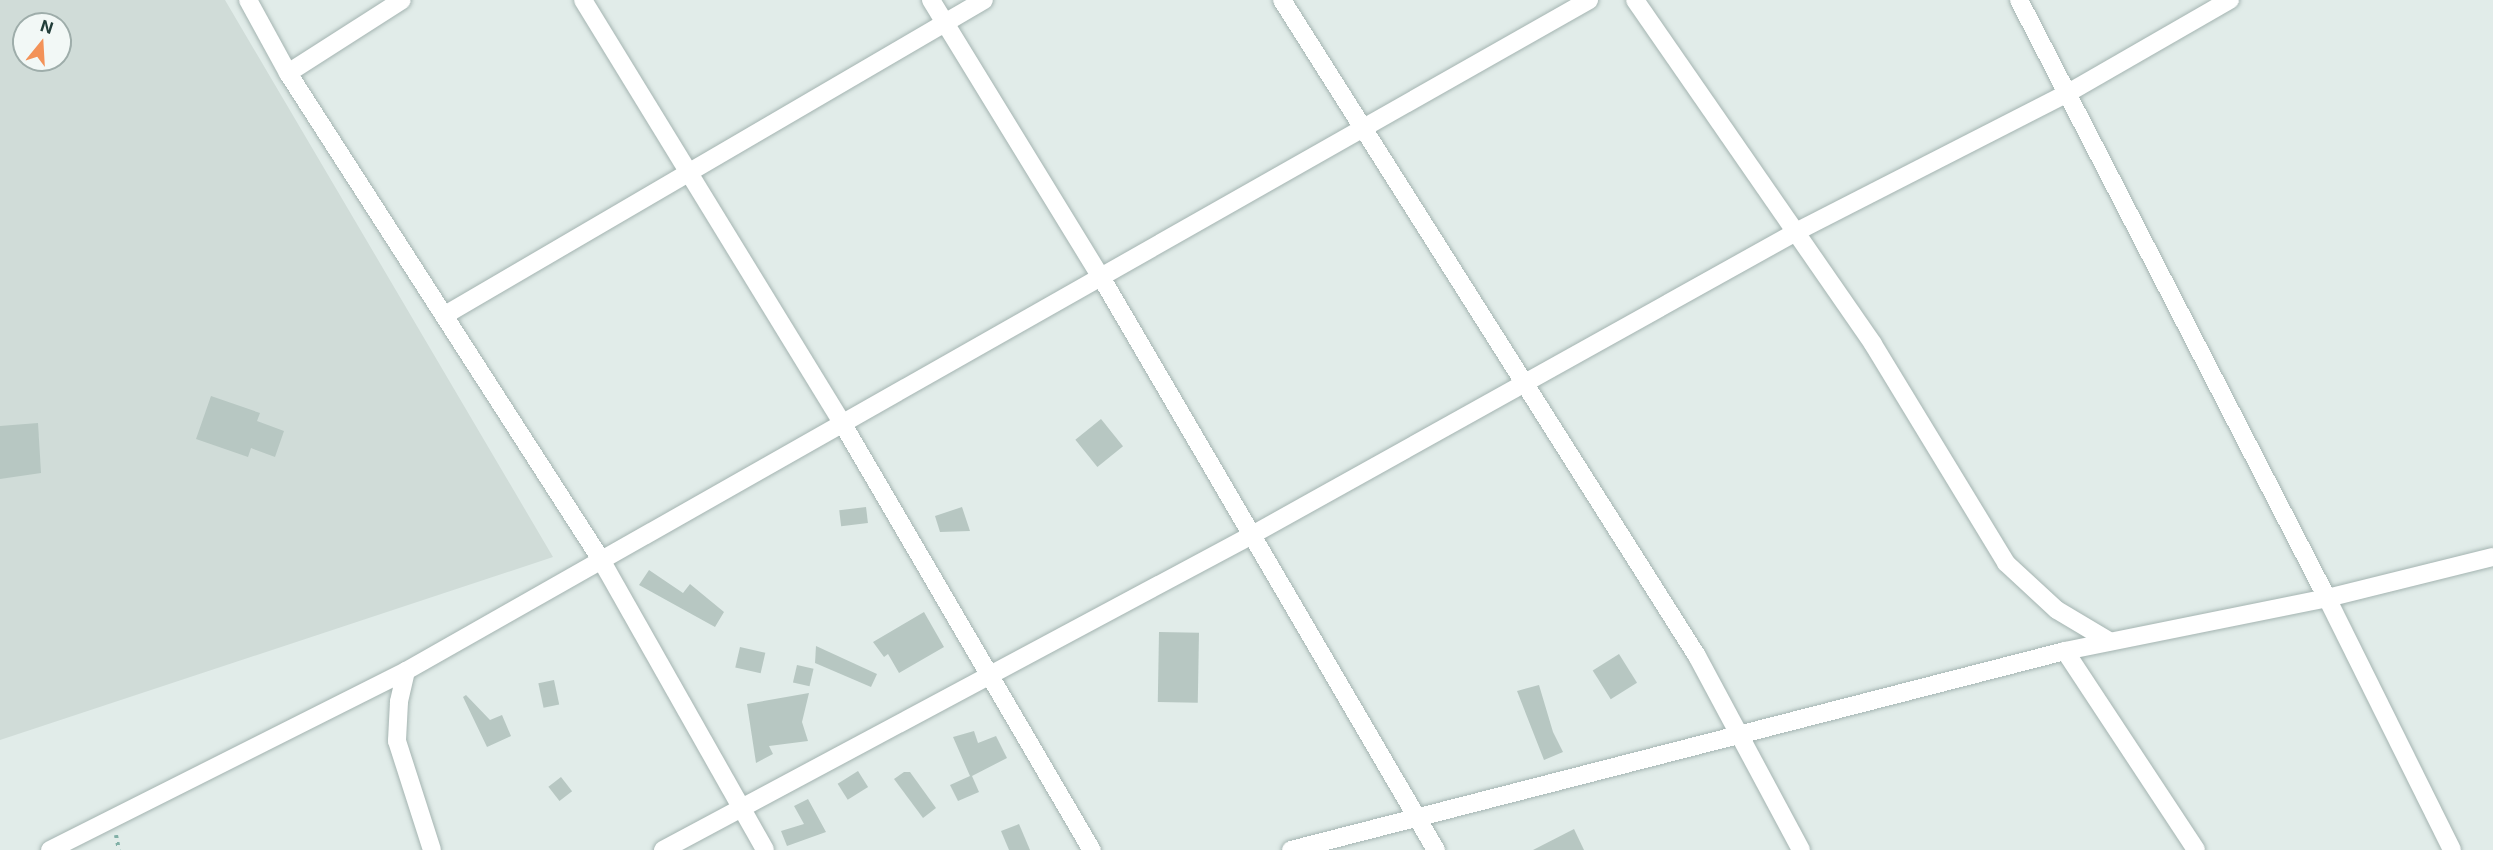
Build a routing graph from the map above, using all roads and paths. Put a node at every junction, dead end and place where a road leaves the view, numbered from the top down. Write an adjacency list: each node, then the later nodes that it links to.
1 (248, 0): 12 (street)
2 (402, 0): 12 (street)
3 (583, 0): 15 (street)
4 (931, 0): 11 (street)
5 (984, 0): 11 (street)
6 (1282, 0): 14 (street)
7 (1589, 0): 14 (street)
8 (1635, 0): 16 (street)
9 (2019, 0): 13 (street)
10 (2230, 0): 13 (street)
11 (945, 22): 15 (street); 17 (street)
12 (288, 73): 18 (street)
13 (2068, 93): 16 (street); 24 (street)
14 (1361, 128): 17 (street); 19 (street)
15 (687, 172): 18 (street); 20 (street)
16 (1796, 232): 19 (street); 25 (street)
17 (1101, 277): 20 (street); 21 (street)
18 (445, 315): 23 (street)
19 (1521, 382): 21 (street); 29 (street)
20 (841, 421): 23 (street); 28 (street)
21 (1252, 535): 28 (street); 31 (street)
22 (2493, 557): 24 (street)
23 (600, 558): 27 (street); 30 (street)
24 (2327, 598): 25 (street); 41 (street)
25 (2109, 640): 26 (street)
26 (2065, 651): 29 (street); 40 (street)
27 (406, 671): 32 (street); 33 (street)
28 (991, 672): 30 (street); 36 (street)
29 (1739, 734): 31 (street); 39 (street)
30 (741, 808): 34 (street); 35 (street)
31 (1418, 820): 37 (street); 38 (street)
32 (50, 850)
33 (432, 850)
34 (663, 850)
35 (765, 850)
36 (1092, 850)
37 (1291, 850)
38 (1436, 850)
39 (1801, 850)
40 (2196, 850)
41 (2452, 850)

